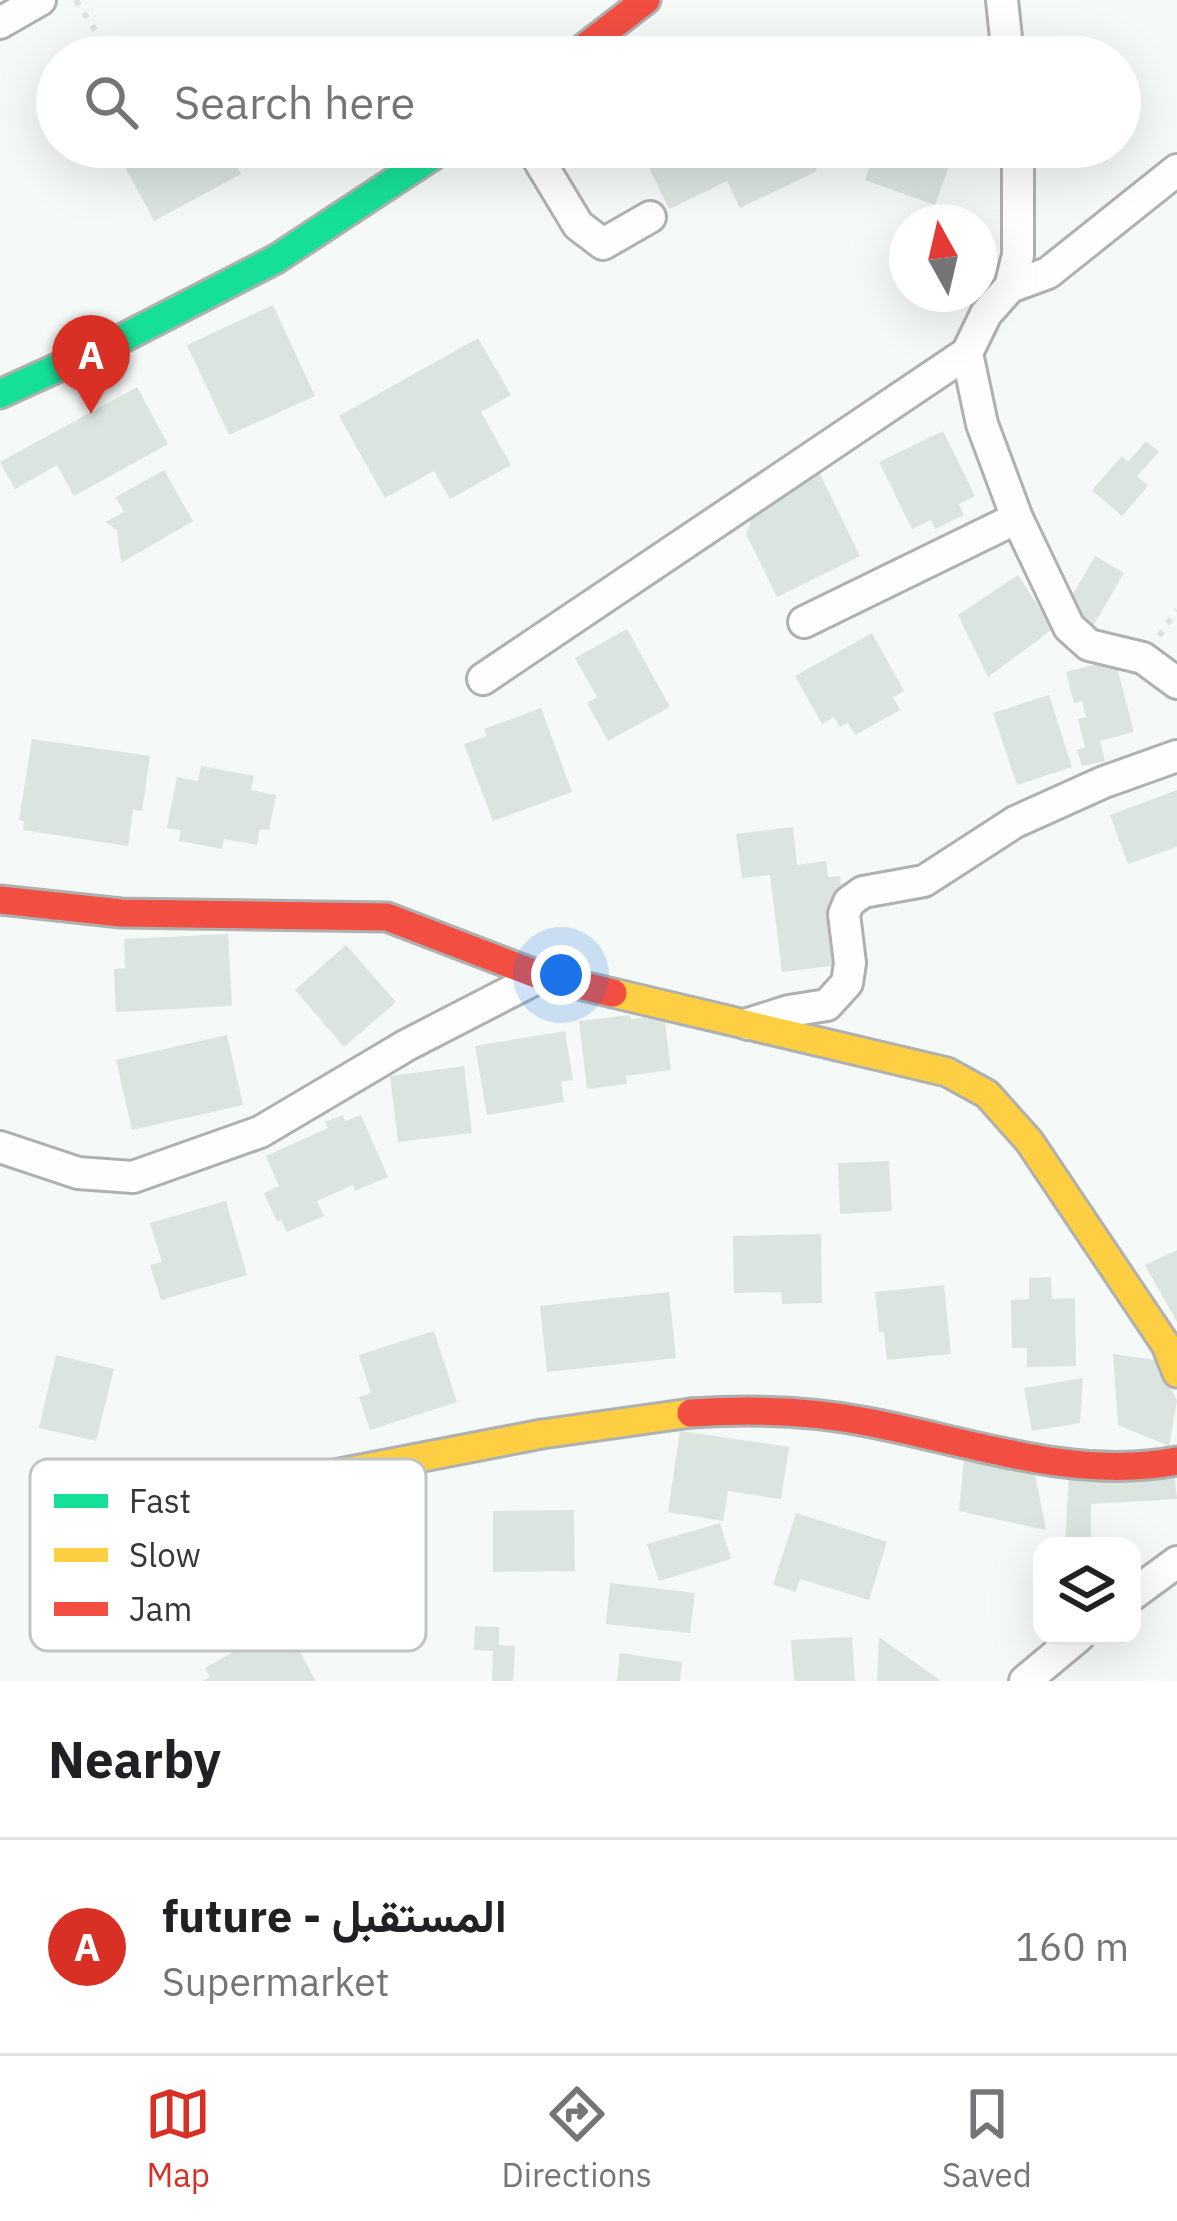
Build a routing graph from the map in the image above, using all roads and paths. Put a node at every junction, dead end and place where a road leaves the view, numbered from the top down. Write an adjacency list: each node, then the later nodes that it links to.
1 (40, 0): 5 (street)
2 (76, 0): 6 (path)
3 (646, 0): 7 (street)
4 (1002, 0): 8 (street)
5 (0, 22)
6 (99, 36)
7 (599, 36)
8 (1006, 36)
9 (414, 168): 16 (street)
10 (543, 168): 13 (street)
11 (1018, 168): 14 (street)
12 (1177, 170): 14 (street)
13 (650, 218)
14 (1010, 287): 15 (street)
15 (967, 353): 17 (street); 19 (street)
16 (0, 394)
17 (1017, 518): 18 (street); 20 (street)
18 (804, 622)
19 (482, 679)
20 (1177, 683)
21 (1177, 756): 24 (street)
22 (0, 900): 23 (street)
23 (541, 976): 24 (street); 25 (street)
24 (748, 1024): 26 (street)
25 (0, 1147)
26 (1177, 1373)
27 (412, 1459): 28 (street)
28 (1177, 1461)
29 (1177, 1562): 30 (street)
30 (1141, 1588)
31 (1068, 1645): 32 (street)
32 (1025, 1681)

